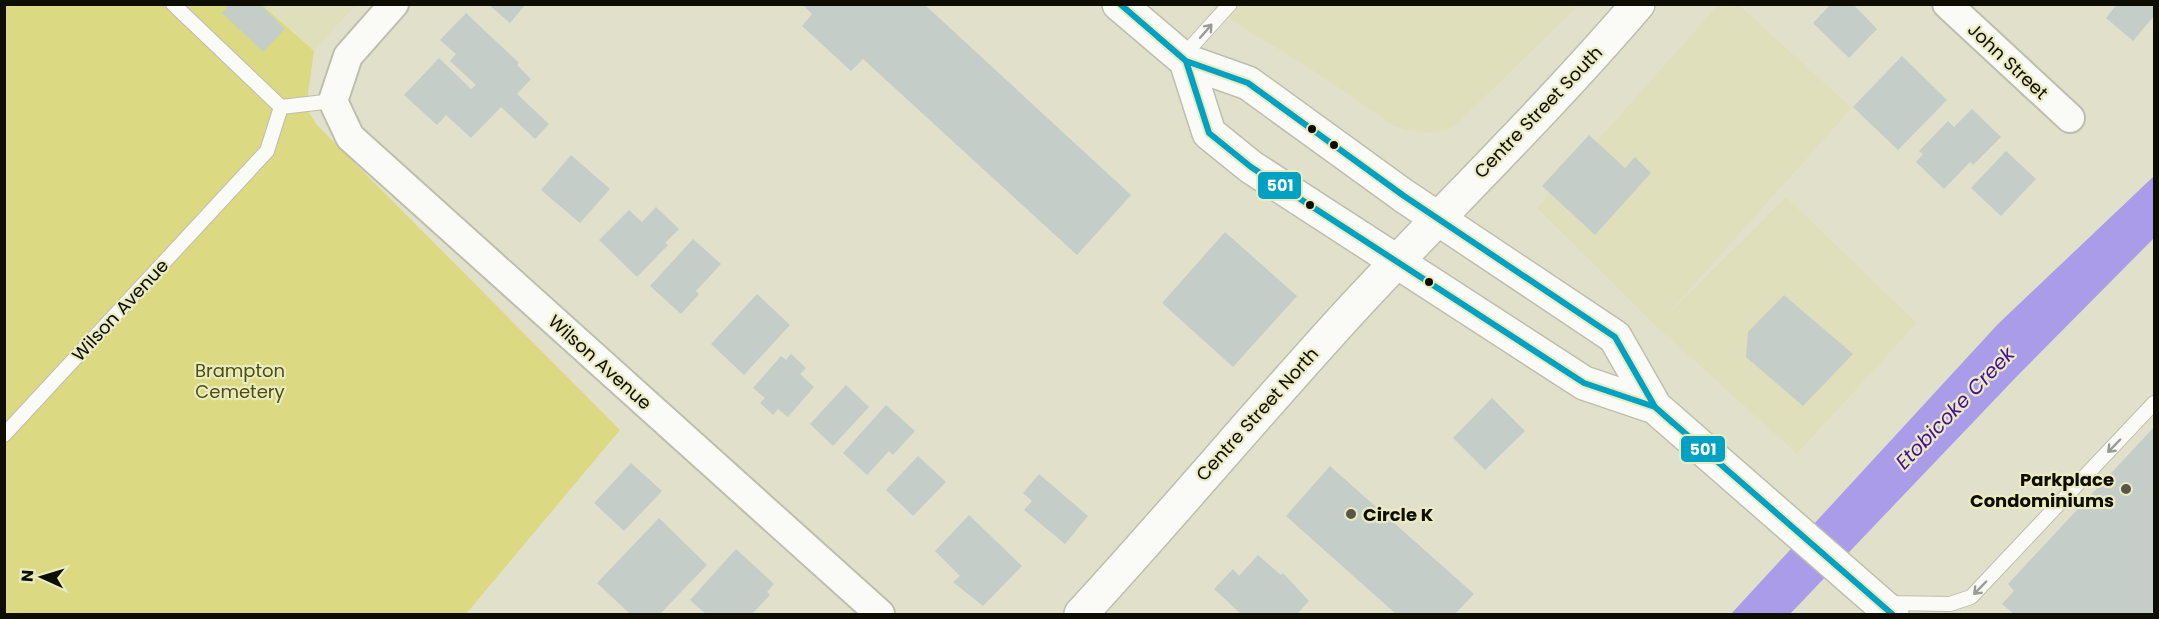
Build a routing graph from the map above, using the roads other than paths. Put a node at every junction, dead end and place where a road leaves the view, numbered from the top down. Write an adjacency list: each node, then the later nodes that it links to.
1 (173, 4): 9 (lane)
2 (394, 4): 8 (street)
3 (1119, 4): 7 (main road)
4 (1230, 4): 7 (lane, one-way to 4)
5 (1638, 4): 11 (main road, Centre Street South)
6 (1947, 4): 10 (street, John Street)
7 (1184, 59): 11 (main road); 12 (main road)
8 (333, 101): 9 (lane); 17 (street, Wilson Avenue)
9 (281, 107): 15 (lane, Wilson Avenue)
10 (2070, 118)
11 (1438, 218): 12 (main road, Centre Street North); 14 (main road)
12 (1396, 263): 14 (main road); 18 (main road, Centre Street North)
13 (2154, 403): 16 (lane, one-way to 16)
14 (1655, 407): 16 (main road)
15 (4, 435)
16 (1885, 608)
17 (880, 615)
18 (1081, 615)

